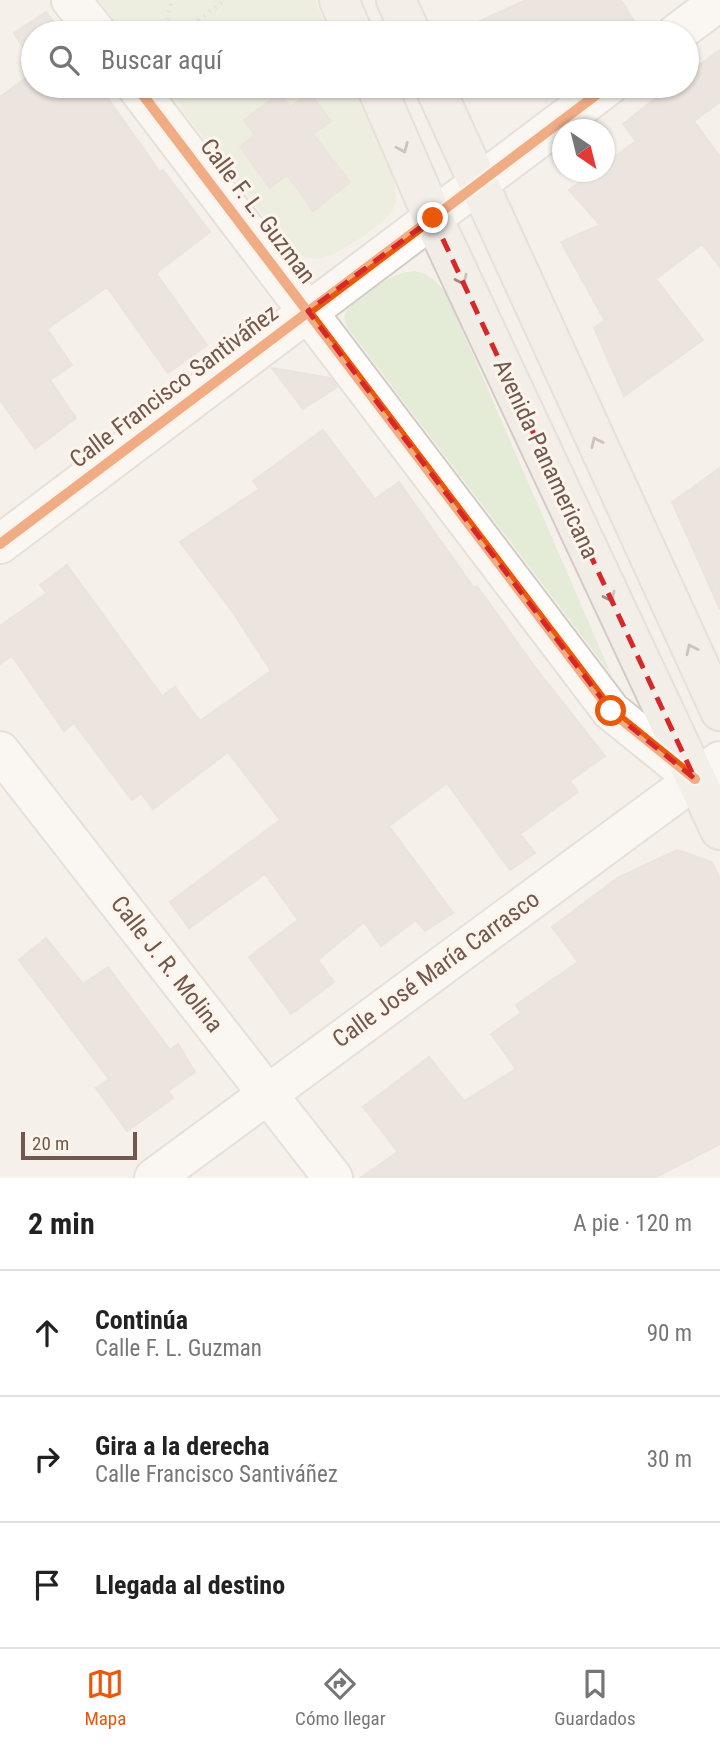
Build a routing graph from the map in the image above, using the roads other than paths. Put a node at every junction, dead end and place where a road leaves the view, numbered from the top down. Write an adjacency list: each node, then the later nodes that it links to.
1 (72, 0): 5 (street)
2 (339, 0): 6 (main road)
3 (396, 0): 7 (main road)
4 (720, 1): 8 (street)
5 (88, 21)
6 (348, 21)
7 (406, 21)
8 (693, 21)
9 (145, 98): 15 (street, Calle F. L. Guzman)
10 (381, 98): 14 (main road, Avenida Panamericana, one-way to 14)
11 (439, 98): 13 (main road)
12 (592, 98): 13 (street, Calle Francisco Santiváñez)
13 (477, 185): 14 (street, Calle Francisco Santiváñez); 17 (main road, one-way to 13)
14 (433, 218): 15 (street, Calle Francisco Santiváñez); 19 (main road, Avenida Panamericana, one-way to 19)
15 (308, 311): 16 (street, Calle Francisco Santiváñez); 19 (street, Calle F. L. Guzman)
16 (0, 544)
17 (720, 711)
18 (0, 751): 21 (street, Calle J. R. Molina)
19 (707, 770): 20 (main road, Avenida Panamericana); 21 (street, Calle José María Carrasco)
20 (720, 830)
21 (267, 1093): 22 (street, Calle José María Carrasco); 23 (street, Calle J. R. Molina)
22 (154, 1178)
23 (334, 1178)

